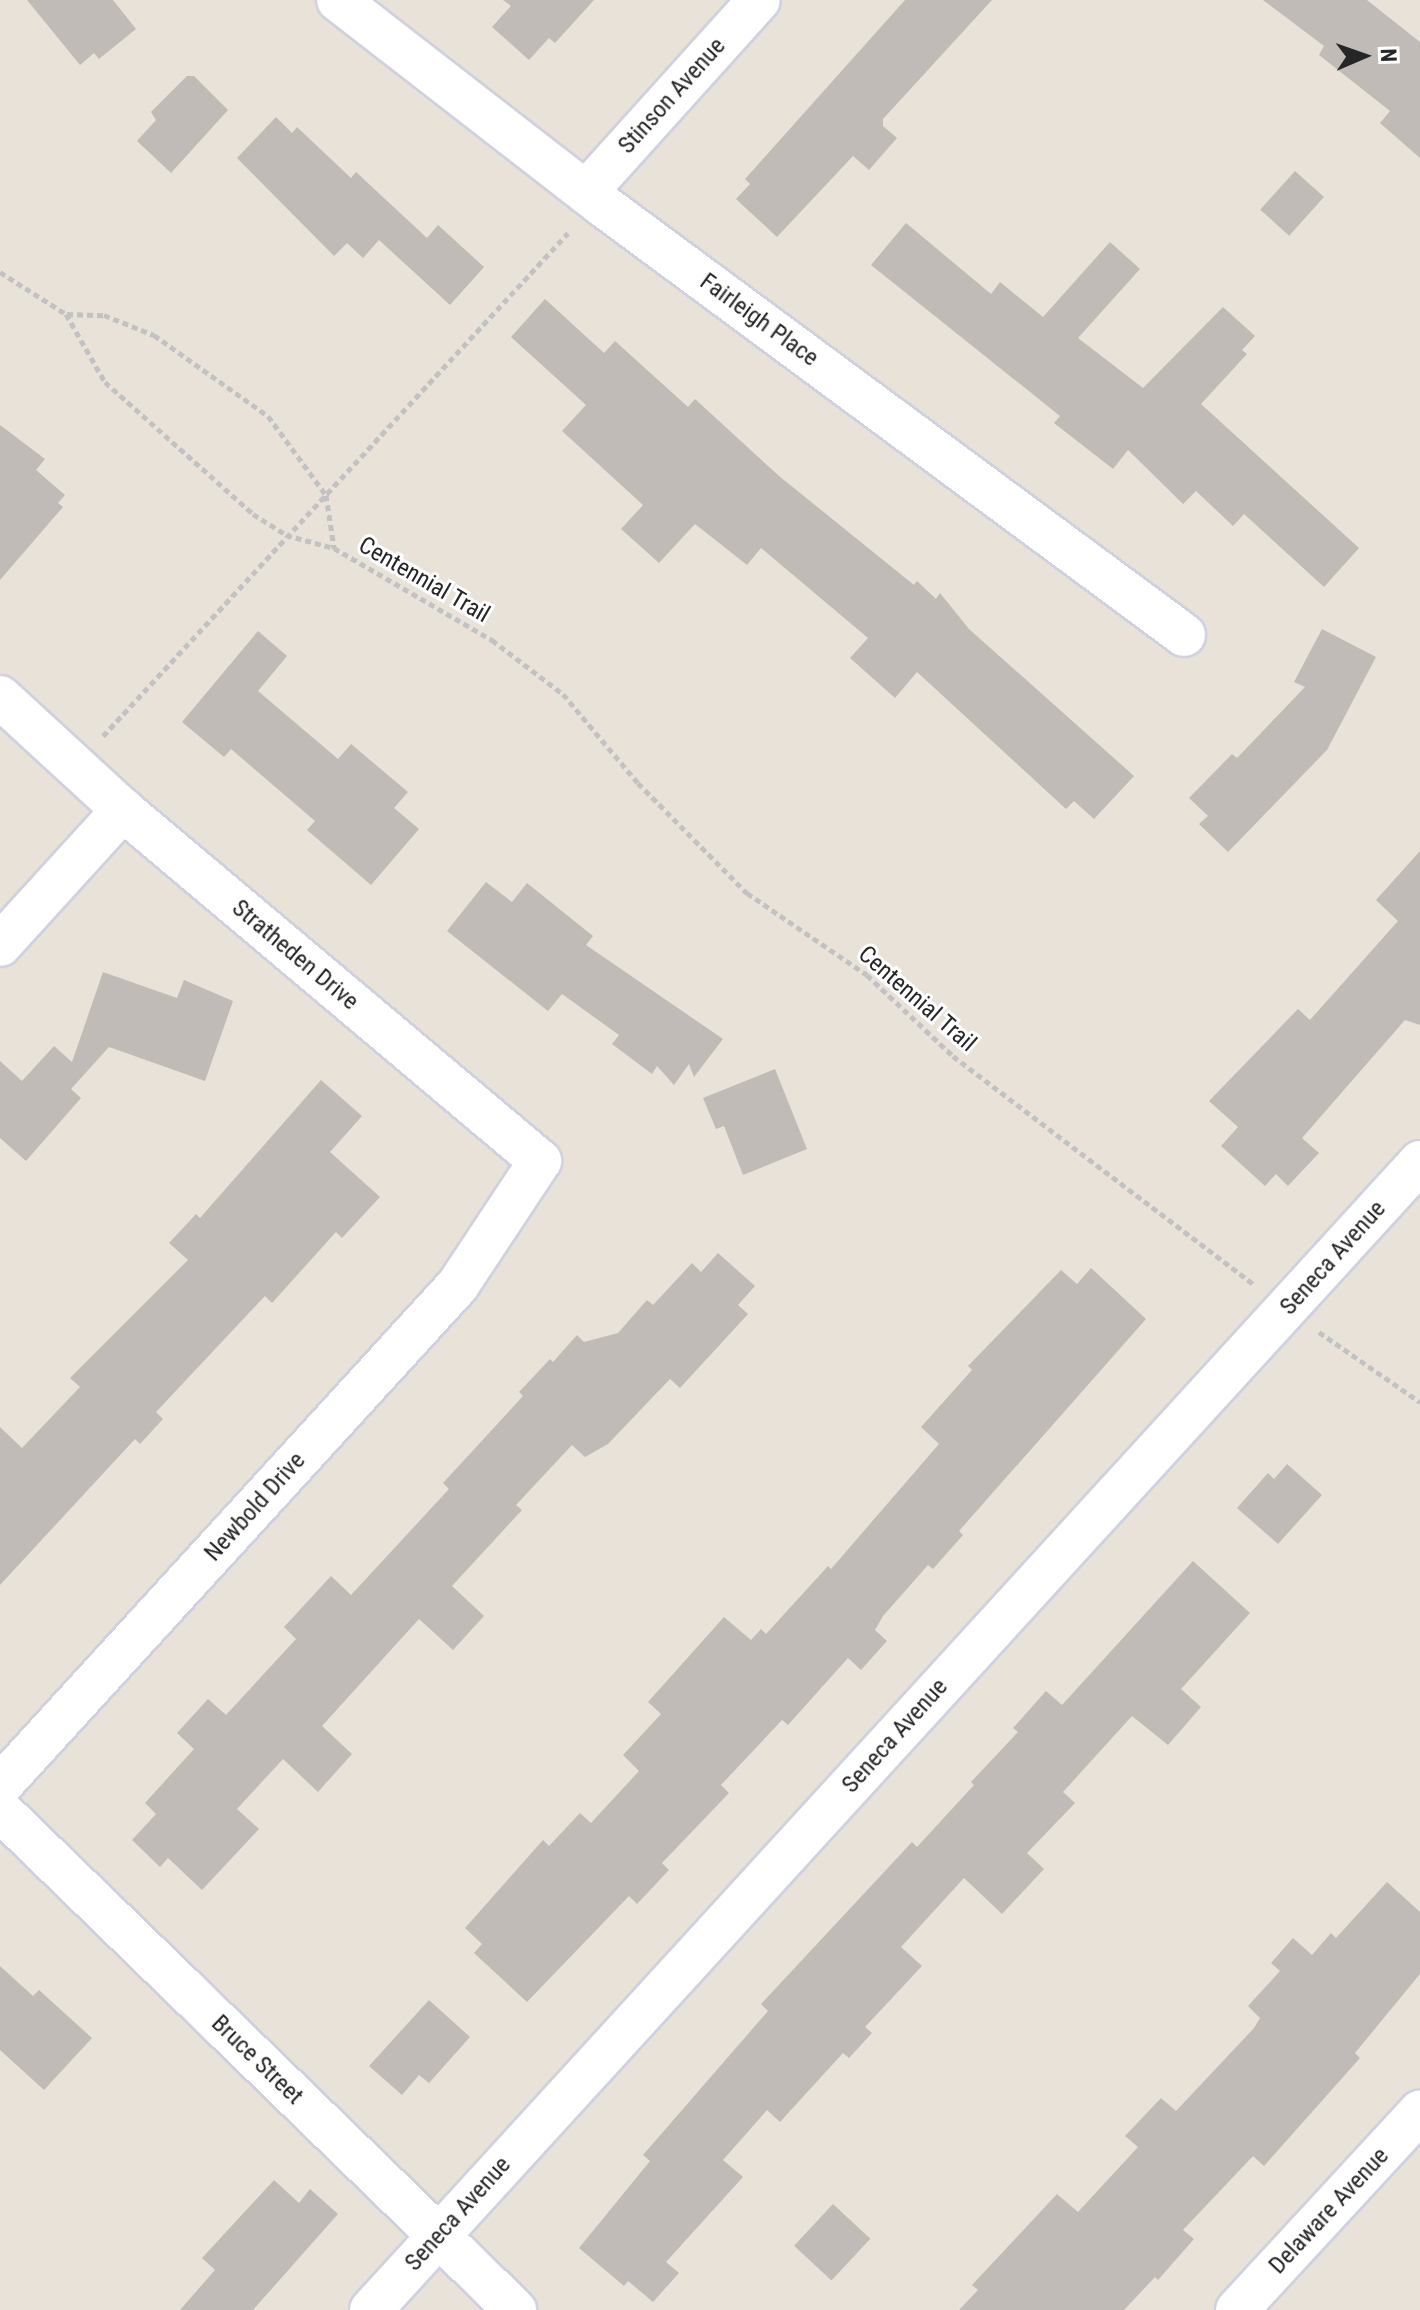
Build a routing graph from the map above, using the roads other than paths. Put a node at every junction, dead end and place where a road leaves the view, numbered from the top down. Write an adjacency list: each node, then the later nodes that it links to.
1 (338, 0): 3 (street, Fairleigh Place)
2 (759, 0): 3 (street, Stinson Avenue)
3 (586, 192): 4 (street, Fairleigh Place)
4 (1184, 635)
5 (0, 697): 6 (street, Stratheden Drive)
6 (123, 810): 7 (street); 9 (street, Stratheden Drive)
7 (0, 945)
8 (1420, 1162): 13 (street, Seneca Avenue)
9 (501, 1221): 10 (street, Newbold Drive)
10 (0, 1786)
11 (0, 1810): 13 (street, Bruce Street)
12 (1420, 2112): 16 (street, Delaware Avenue)
13 (438, 2236): 14 (street, Seneca Avenue); 15 (street, Bruce Street)
14 (371, 2310)
15 (515, 2310)
16 (1237, 2310)

